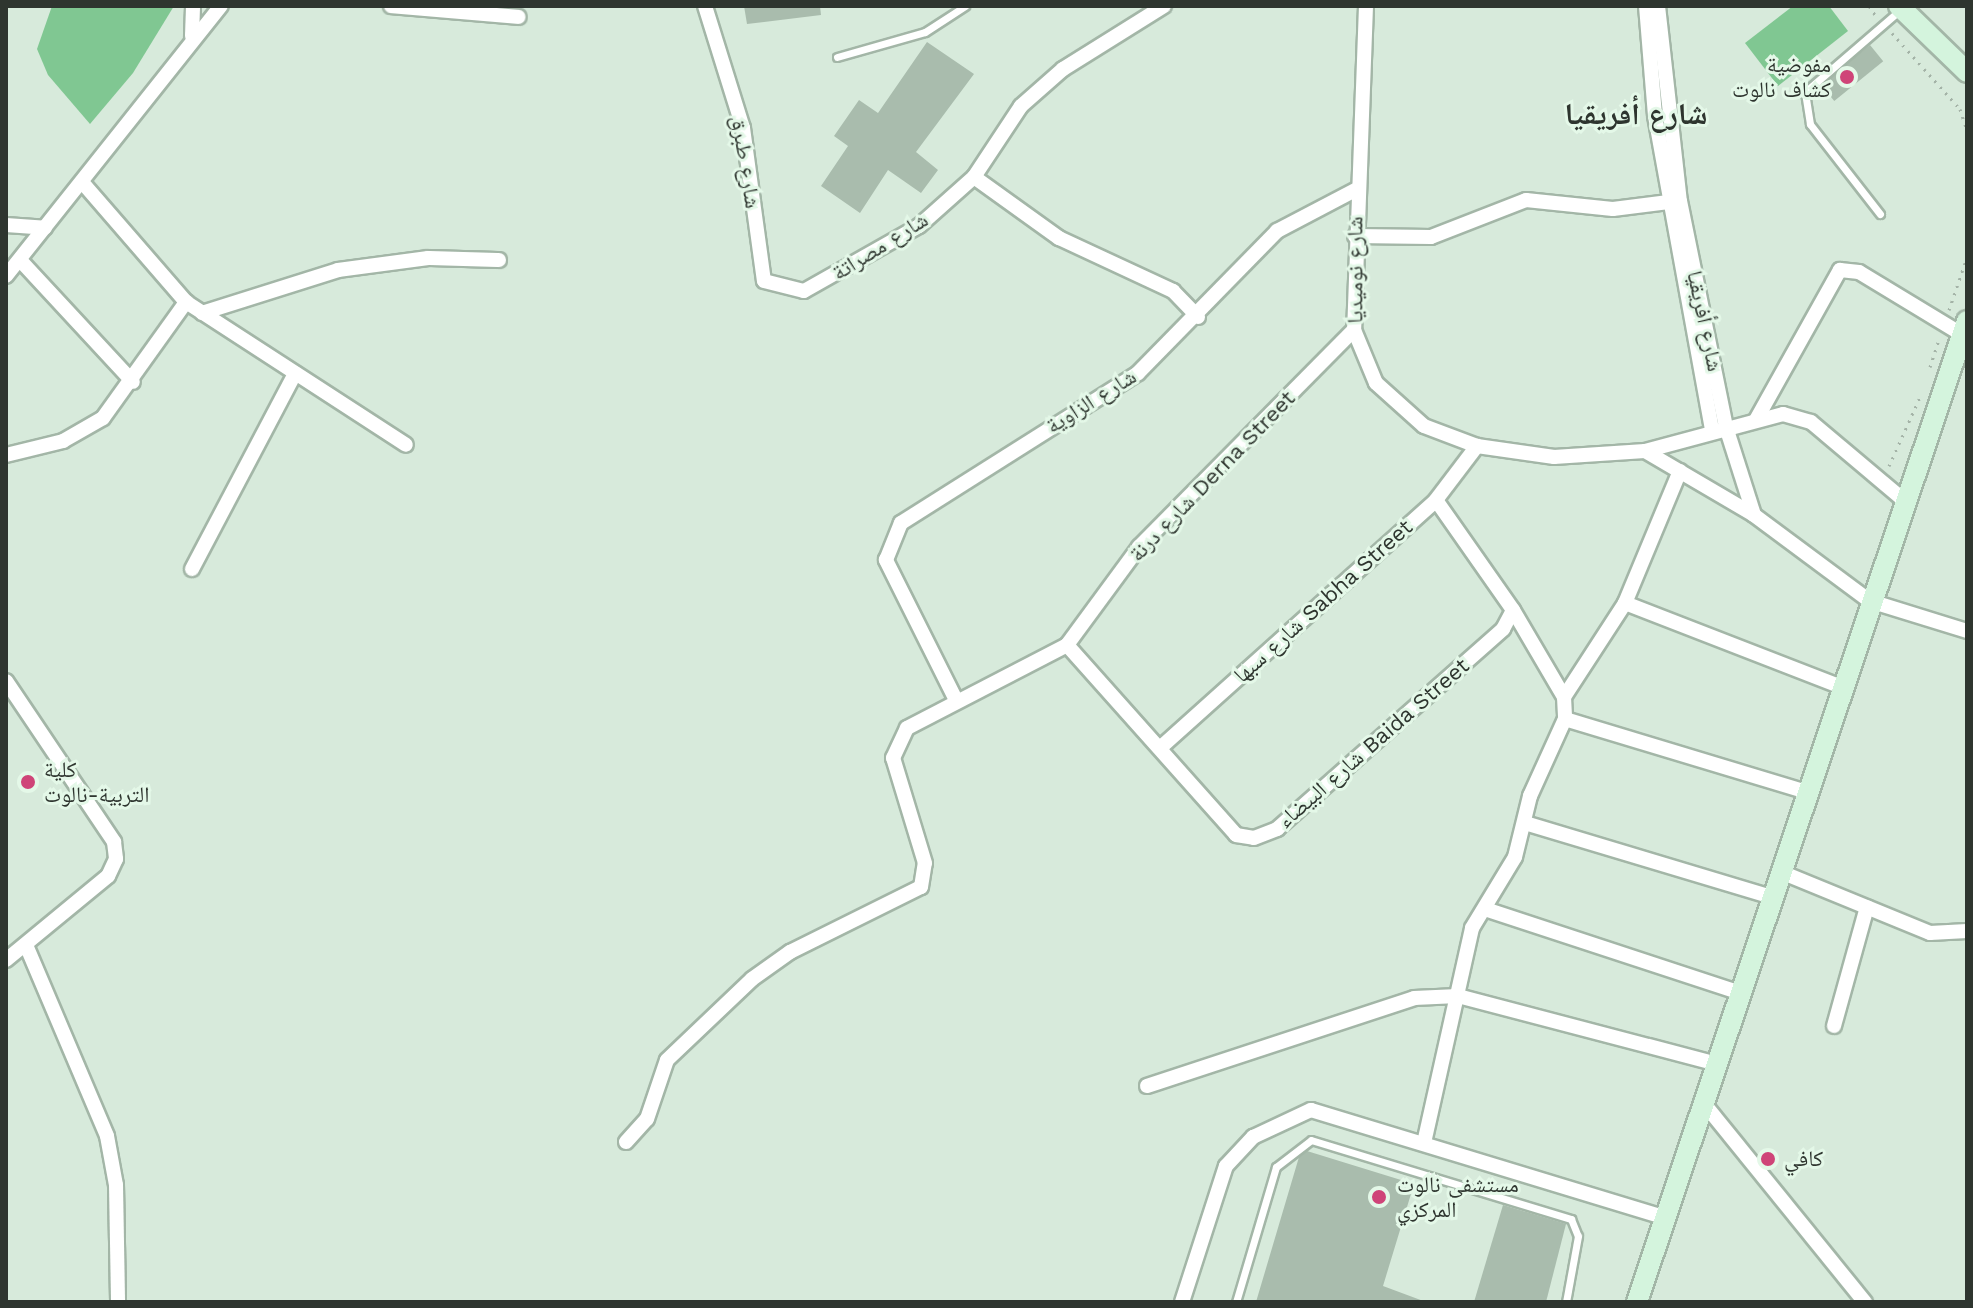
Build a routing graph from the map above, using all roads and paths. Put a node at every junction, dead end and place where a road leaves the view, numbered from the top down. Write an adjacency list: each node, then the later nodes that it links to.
1 (193, 6): 14 (street)
2 (221, 6): 14 (street)
3 (391, 6): 12 (street)
4 (705, 6): 30 (street, شارع طبرق)
5 (965, 6): 15 (lane)
6 (1164, 6): 18 (street, شارع مصراتة)
7 (1366, 6): 20 (street, شارع نوميديا)
8 (1646, 6): 21 (street, شارع أفريقيا)
9 (1658, 6): 21 (street, شارع أفريقيا)
10 (1869, 6): 13 (path)
11 (1901, 7): 13 (lane); 16 (main road)
12 (519, 17)
13 (1883, 24): 17 (path); 22 (lane)
14 (192, 36): 19 (street)
15 (837, 57)
16 (1967, 72)
17 (1967, 131)
18 (974, 177): 30 (street, شارع مصراتة); 33 (street)
19 (82, 182): 24 (street); 31 (street)
20 (1355, 190): 25 (street, شارع نوميديا); 33 (street, شارع الزاوية)
21 (1675, 201): 25 (street); 39 (street, شارع أفريقيا)
22 (1880, 214)
23 (6, 225): 24 (street)
24 (45, 228): 27 (street)
25 (1355, 236): 35 (street, شارع نوميديا)
26 (1967, 257): 34 (path)
27 (20, 260): 29 (street); 37 (street)
28 (499, 260): 32 (street)
29 (6, 276)
30 (804, 291)
31 (186, 302): 32 (street); 37 (street)
32 (202, 313): 36 (street)
33 (1198, 317): 58 (street, شارع الزاوية)
34 (1958, 327): 38 (street); 45 (path); 47 (main road)
35 (1354, 330): 41 (street, شارع نوميديا); 54 (street, شارع درنة Derna Street)
36 (295, 374): 40 (street); 49 (street)
37 (133, 382): 43 (street)
38 (1756, 420): 39 (street); 45 (street)
39 (1719, 429): 42 (street, شارع نوميديا); 48 (street)
40 (406, 445)
41 (1477, 446): 42 (street, شارع نوميديا); 46 (street, شارع سبها Sabha Street)
42 (1645, 451): 44 (street)
43 (6, 455)
44 (1680, 471): 48 (street); 51 (street)
45 (1881, 480): 47 (street)
46 (1436, 500): 52 (street); 60 (street, شارع سبها Sabha Street)
47 (1906, 502): 50 (main road)
48 (1754, 515): 50 (street)
49 (192, 569)
50 (1870, 601): 53 (street); 56 (main road)
51 (1625, 603): 56 (street); 57 (street)
52 (1513, 610): 57 (street); 60 (street, شارع البيضاء Baida Street)
53 (1967, 631)
54 (1067, 645): 58 (street, شارع درنة Derna Street); 60 (street, شارع البيضاء Baida Street)
55 (6, 681): 68 (street)
56 (1842, 687): 61 (main road)
57 (1564, 697): 59 (street)
58 (956, 700): 76 (street, شارع درنة Derna Street)
59 (1565, 719): 61 (street); 62 (street)
60 (1160, 748)
61 (1807, 792): 63 (main road)
62 (1525, 823): 64 (street); 66 (street)
63 (1781, 872): 64 (main road); 65 (street)
64 (1772, 897): 70 (main road)
65 (1867, 907): 67 (street); 72 (street)
66 (1485, 909): 70 (street); 71 (street)
67 (1967, 931)
68 (26, 945): 69 (street); 79 (street)
69 (6, 960)
70 (1743, 994): 73 (main road)
71 (1458, 996): 73 (street); 74 (street); 77 (street)
72 (1834, 1026)
73 (1717, 1064): 75 (main road)
74 (1147, 1086)
75 (1702, 1101): 78 (main road); 84 (street)
76 (626, 1142)
77 (1424, 1143): 78 (street); 80 (street)
78 (1663, 1217): 83 (main road)
79 (118, 1302)
80 (1182, 1302)
81 (1236, 1302): 82 (lane)
82 (1566, 1302)
83 (1637, 1302)
84 (1865, 1302)

